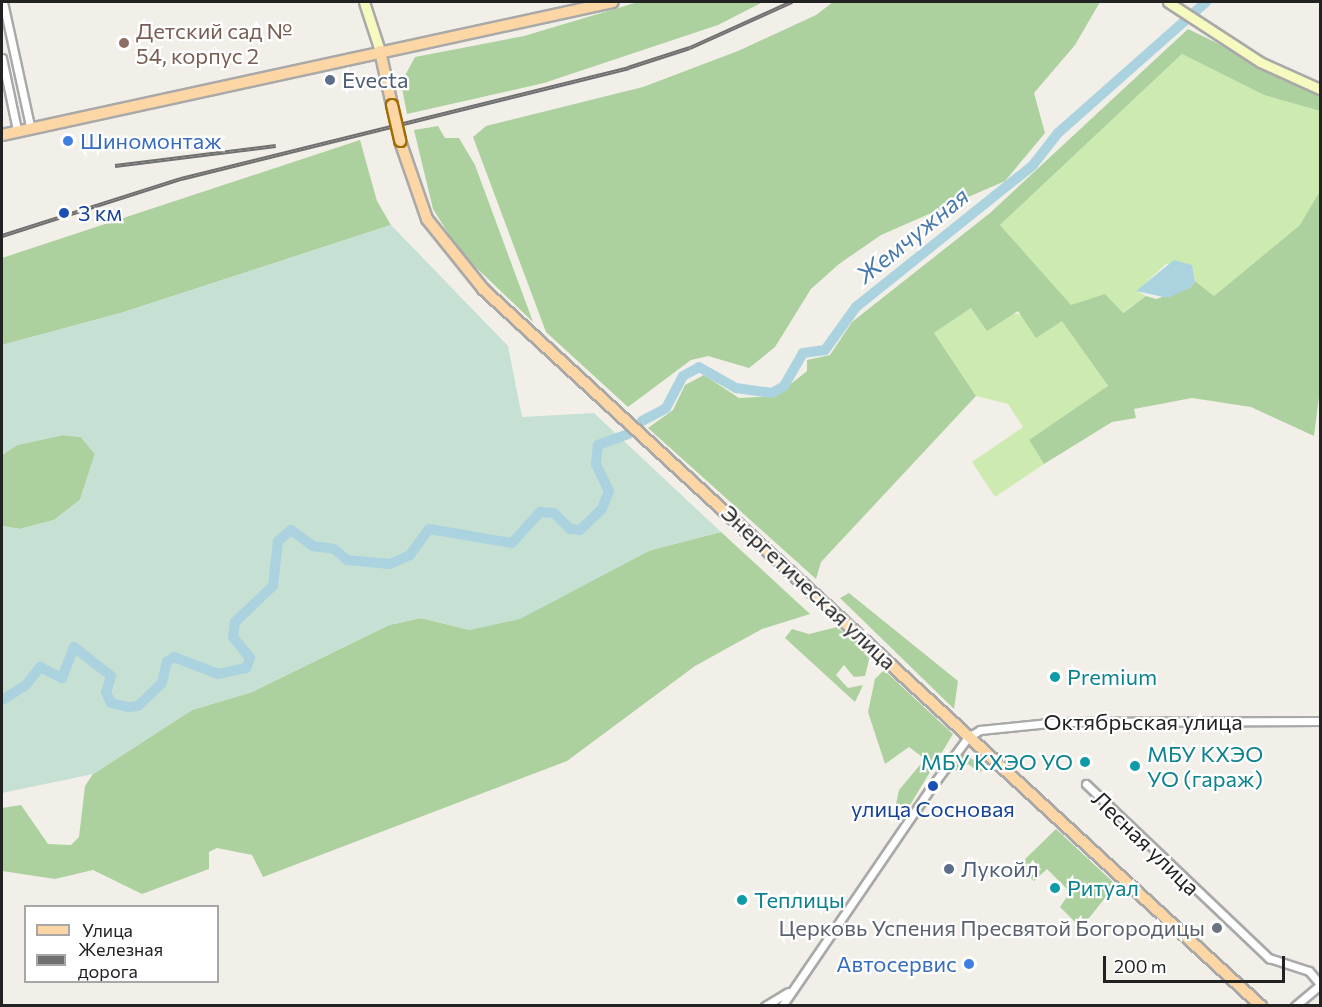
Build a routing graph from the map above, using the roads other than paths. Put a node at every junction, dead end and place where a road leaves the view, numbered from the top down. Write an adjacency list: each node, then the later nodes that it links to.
1 (3, 2): 8 (street)
2 (364, 2): 5 (main road)
3 (612, 2): 5 (main road)
4 (1170, 3): 7 (main road)
5 (380, 51): 8 (main road); 12 (main road, Энергетическая улица, bridge)
6 (2, 58): 9 (street)
7 (1320, 89)
8 (30, 126): 9 (main road)
9 (17, 130): 10 (main road)
10 (2, 135)
11 (1320, 721): 12 (street, Октябрьская улица)
12 (968, 737): 15 (street); 18 (main road, Энергетическая улица)
13 (1086, 784): 14 (street, Лесная улица)
14 (1320, 985): 19 (street, Лесная улица)
15 (795, 986): 16 (street); 17 (street)
16 (765, 1005)
17 (782, 1005)
18 (1261, 1005)
19 (1295, 1005)

